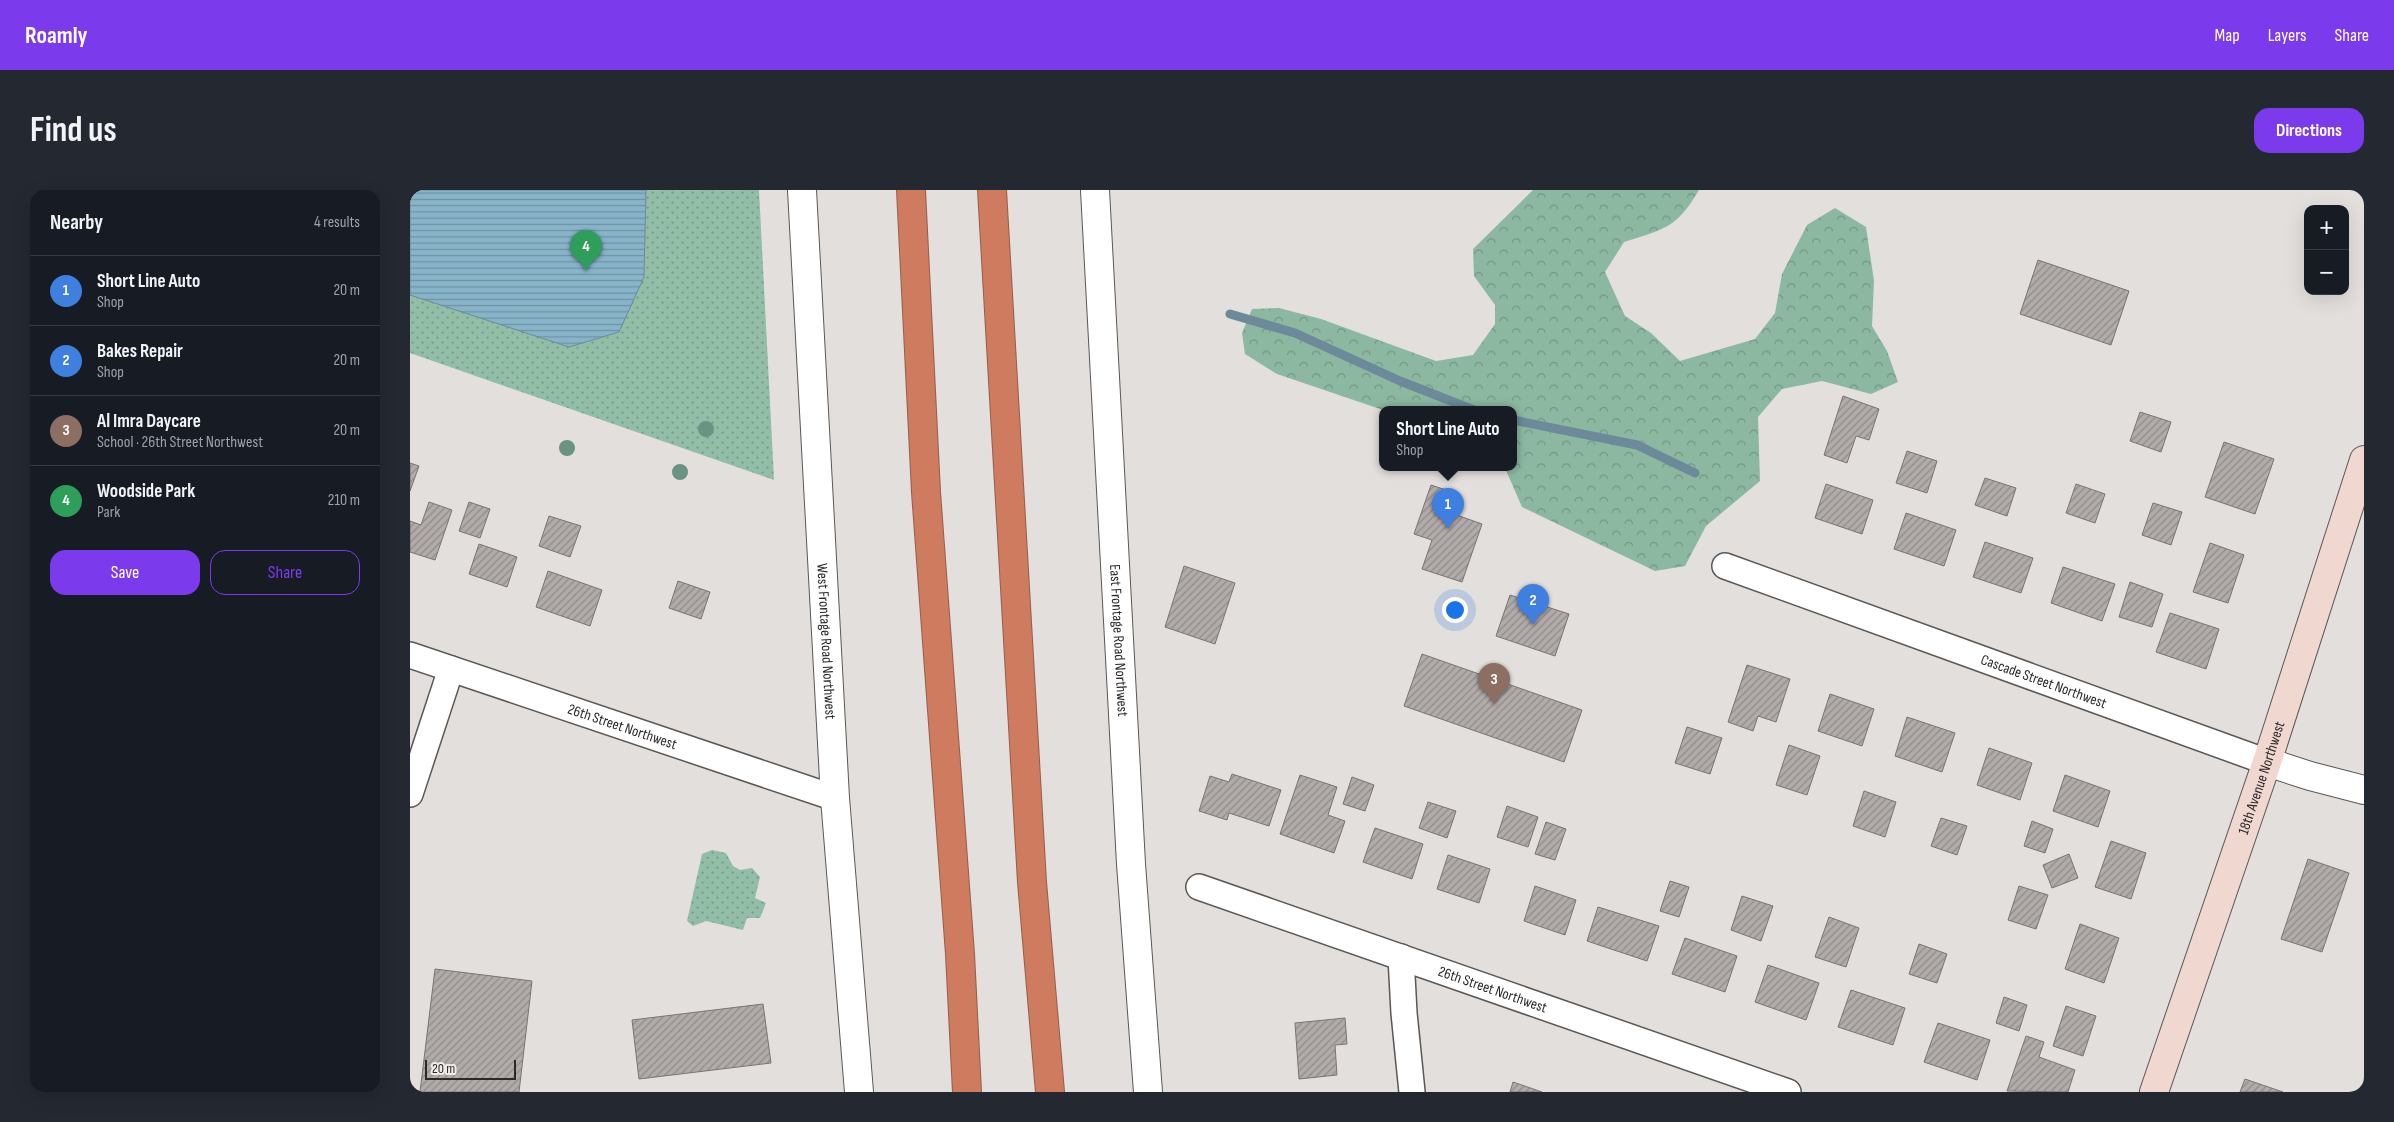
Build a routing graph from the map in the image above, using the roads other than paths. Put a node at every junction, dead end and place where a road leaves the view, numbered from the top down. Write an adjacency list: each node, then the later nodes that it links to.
1 (802, 190): 12 (street, West Frontage Road Northwest)
2 (911, 190): 16 (highway)
3 (992, 190): 17 (highway)
4 (1095, 190): 18 (street, East Frontage Road Northwest)
5 (2364, 460): 9 (main road, 18th Avenue Northwest)
6 (1725, 566): 9 (street, Cascade Street Northwest)
7 (410, 655): 8 (street, 26th Street Northwest)
8 (452, 669): 11 (street); 12 (street, 26th Street Northwest)
9 (2267, 762): 10 (street, Cascade Street Northwest); 21 (main road, 18th Avenue Northwest)
10 (2364, 790)
11 (410, 794)
12 (835, 798): 15 (street, West Frontage Road Northwest)
13 (1199, 886): 14 (street, 26th Street Northwest)
14 (1401, 957): 19 (street); 20 (street, 26th Street Northwest)
15 (859, 1092)
16 (967, 1092)
17 (1050, 1092)
18 (1148, 1092)
19 (1412, 1092)
20 (1788, 1092)
21 (2154, 1092)

